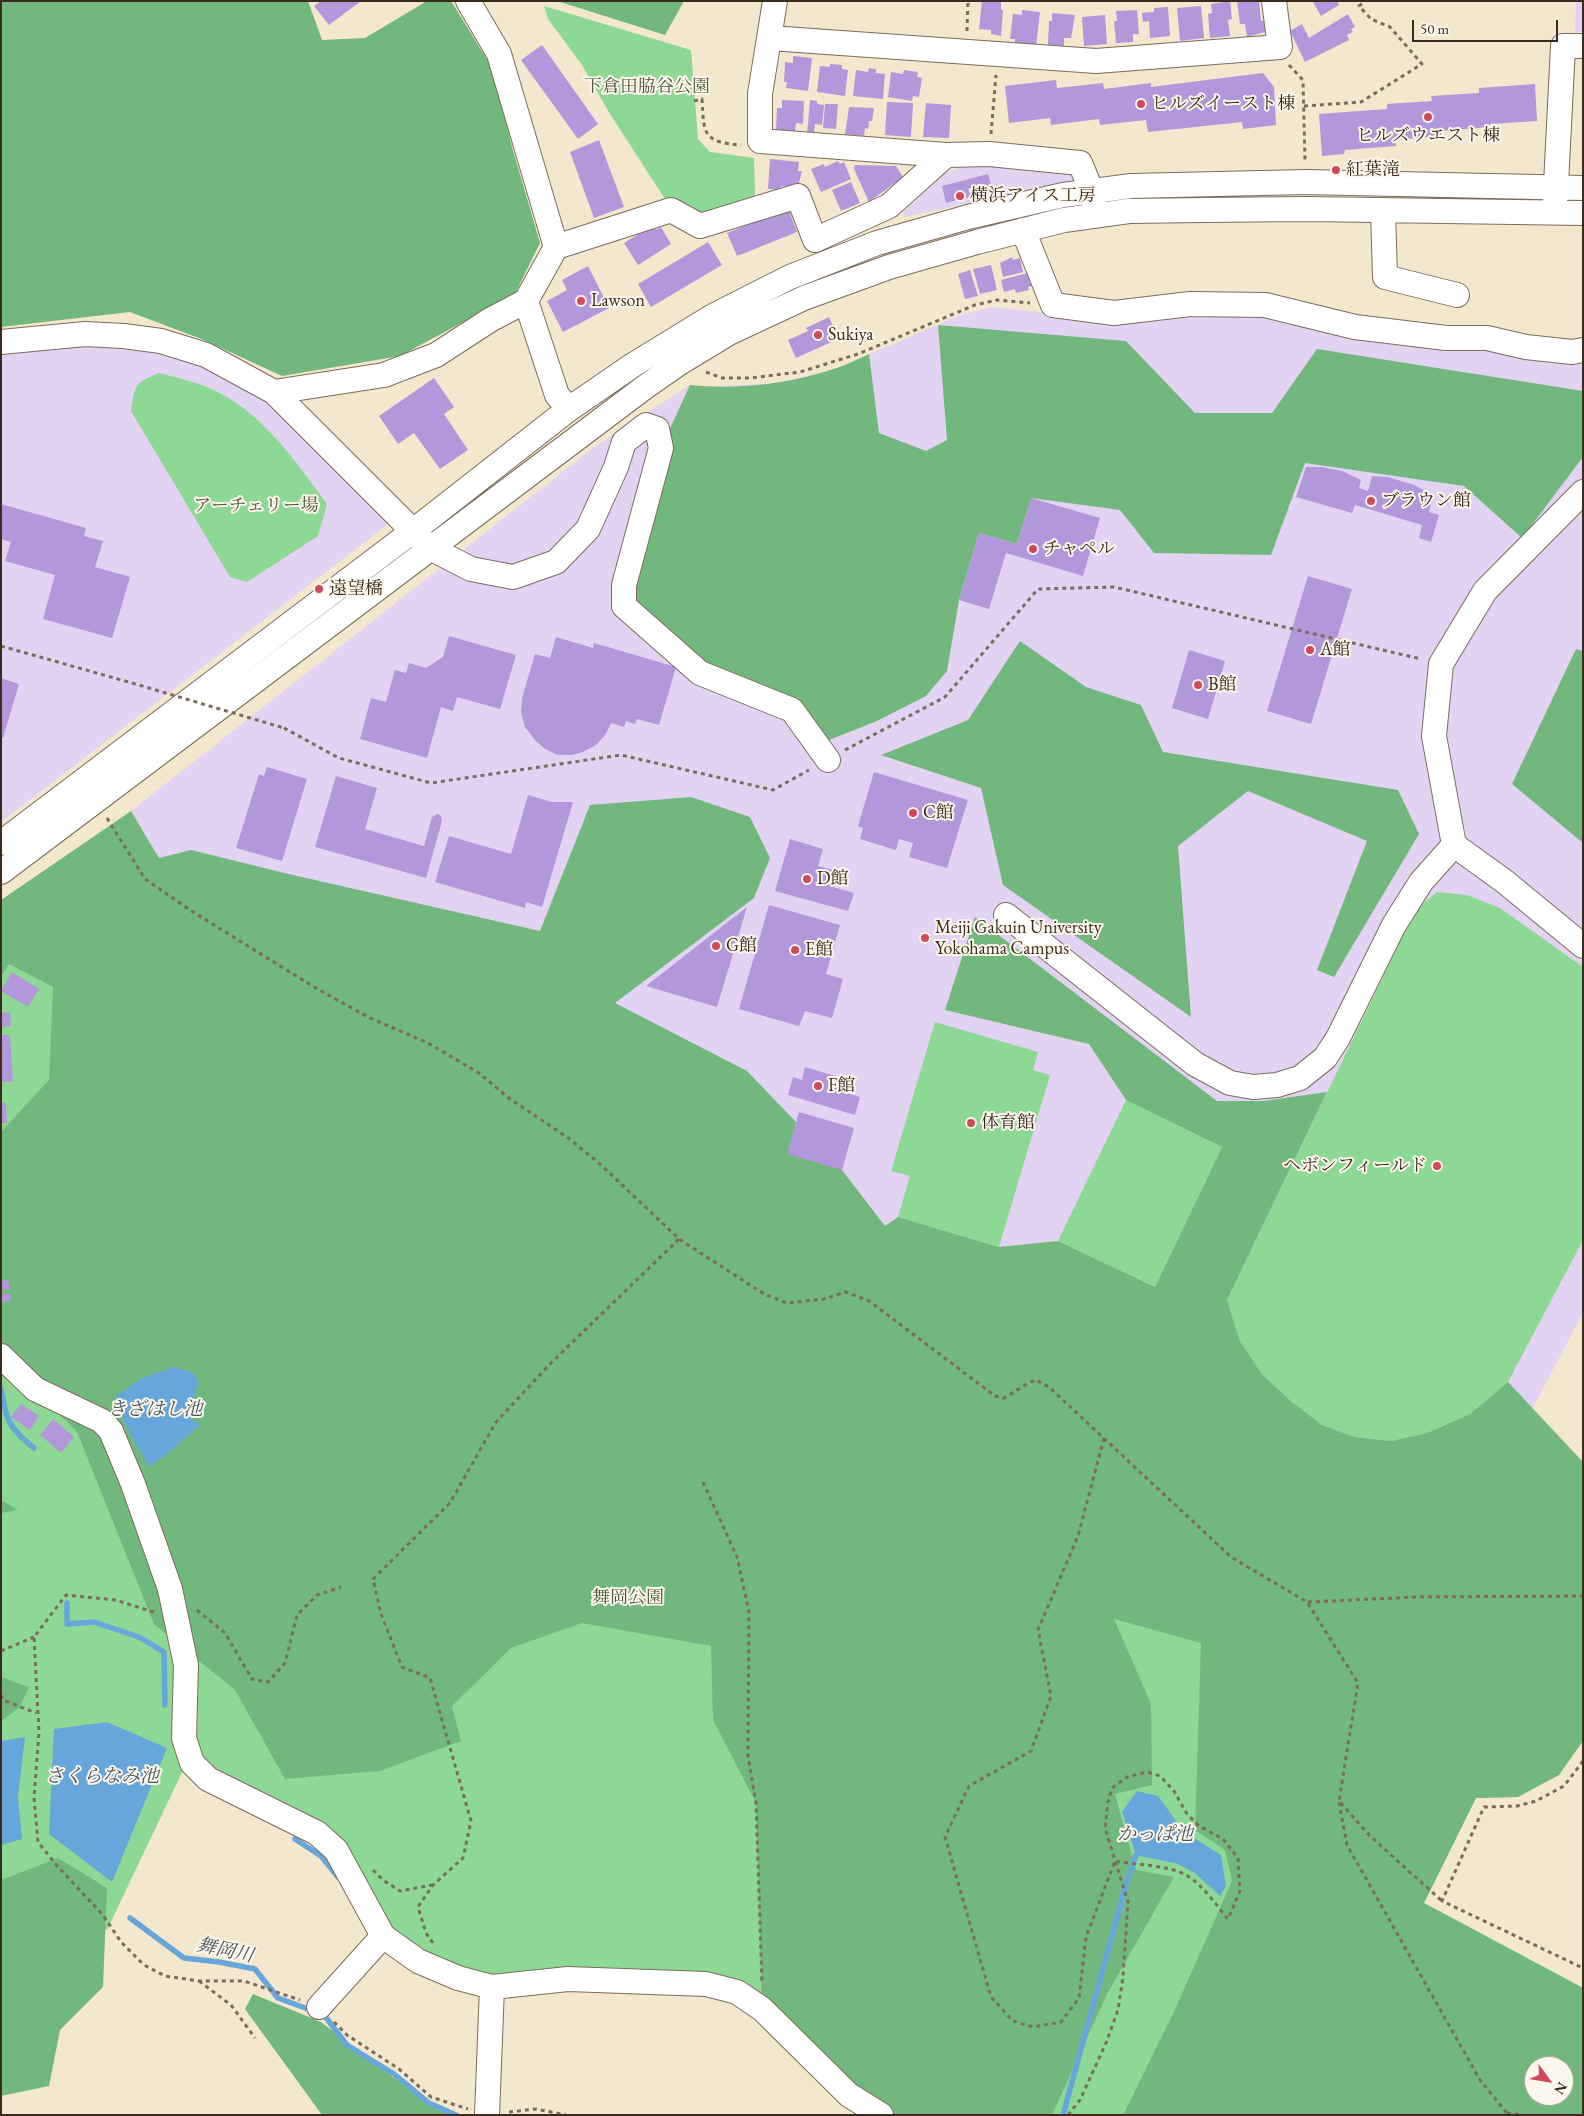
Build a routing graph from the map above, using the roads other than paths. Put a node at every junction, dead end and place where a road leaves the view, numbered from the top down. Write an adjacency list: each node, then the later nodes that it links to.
1 (468, 1): 15 (street)
2 (775, 1): 4 (street)
3 (1274, 1): 4 (street)
4 (770, 38): 6 (street)
5 (1583, 46): 7 (street)
6 (946, 155): 9 (street); 15 (street)
7 (1556, 188): 8 (street); 9 (street); 11 (street)
8 (1583, 188)
9 (1092, 192): 13 (street); 21 (street)
10 (1383, 210): 11 (street); 13 (street); 16 (street)
11 (1555, 213): 12 (street)
12 (1583, 213)
13 (1097, 215): 14 (street)
14 (1023, 230): 19 (street); 24 (street)
15 (556, 247): 17 (street)
16 (1457, 295)
17 (526, 301): 20 (street); 21 (street)
18 (1, 342): 20 (street)
19 (1583, 350)
20 (274, 392): 23 (street)
21 (569, 409): 23 (street)
22 (1583, 492): 27 (street)
23 (413, 531): 24 (street); 26 (street)
24 (430, 548): 25 (street); 28 (street)
25 (828, 760)
26 (1, 843)
27 (1454, 846): 29 (street); 30 (street)
28 (4, 866)
29 (1006, 915)
30 (1583, 946)
31 (1, 1356): 32 (street)
32 (383, 1936): 33 (street); 34 (street)
33 (492, 1987): 35 (street); 36 (street)
34 (319, 2007)
35 (488, 2112)
36 (881, 2115)

